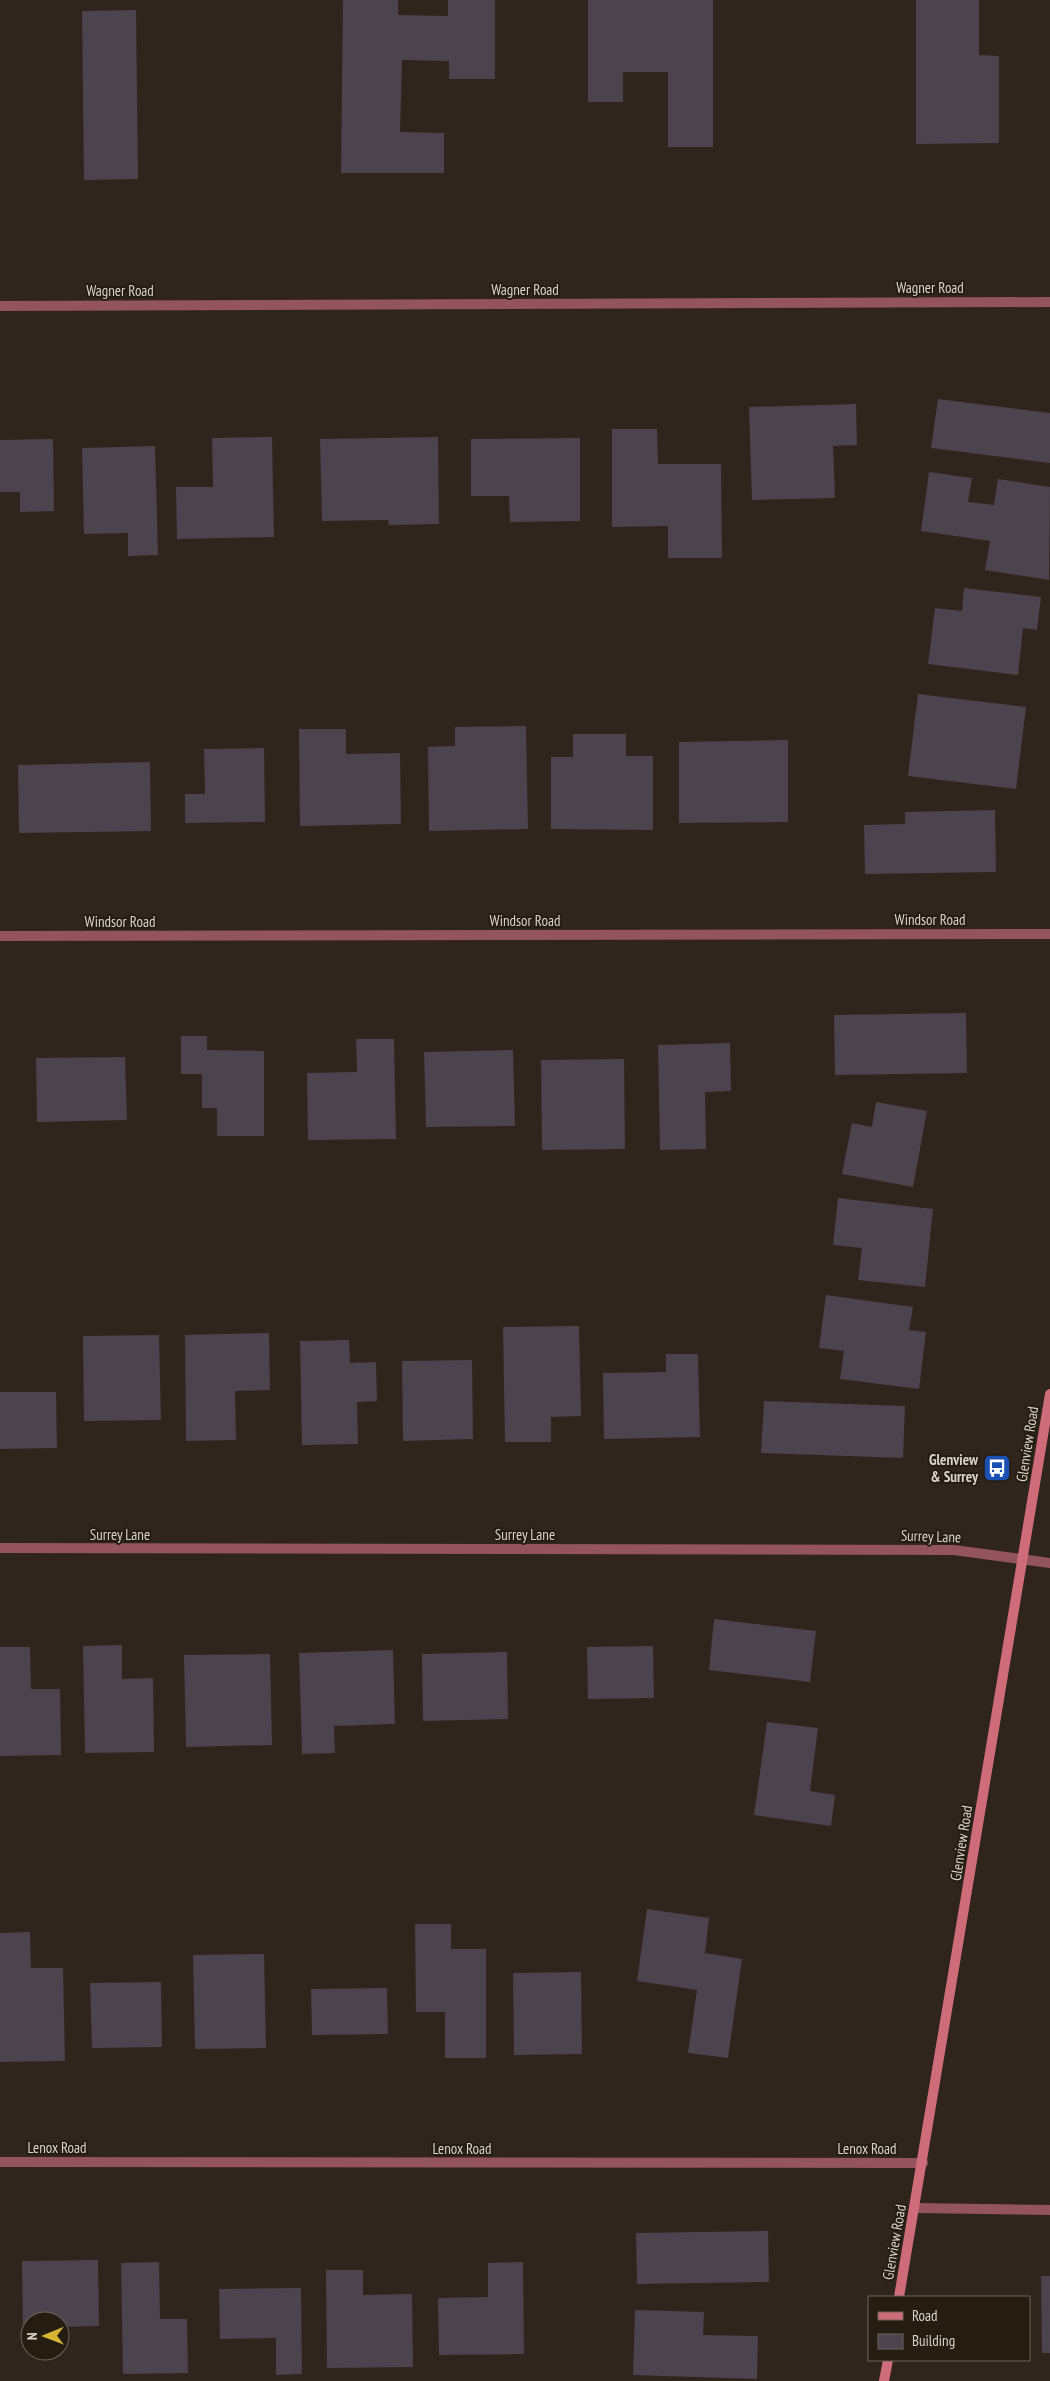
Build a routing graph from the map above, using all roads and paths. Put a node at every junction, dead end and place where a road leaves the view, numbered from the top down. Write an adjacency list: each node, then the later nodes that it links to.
1 (1050, 302): 2 (street, Wagner Road)
2 (0, 306)
3 (1050, 934): 4 (street, Windsor Road)
4 (0, 936)
5 (1050, 1394): 7 (main road, Glenview Road)
6 (0, 1548): 7 (street, Surrey Lane)
7 (1023, 1560): 8 (street, Surrey Lane); 10 (main road, Glenview Road)
8 (1050, 1563)
9 (0, 2162): 10 (street, Lenox Road)
10 (923, 2163): 11 (main road, Glenview Road)
11 (916, 2208): 12 (street); 13 (main road, Glenview Road)
12 (1050, 2210)
13 (900, 2296)
14 (888, 2361): 15 (main road)
15 (884, 2381)

